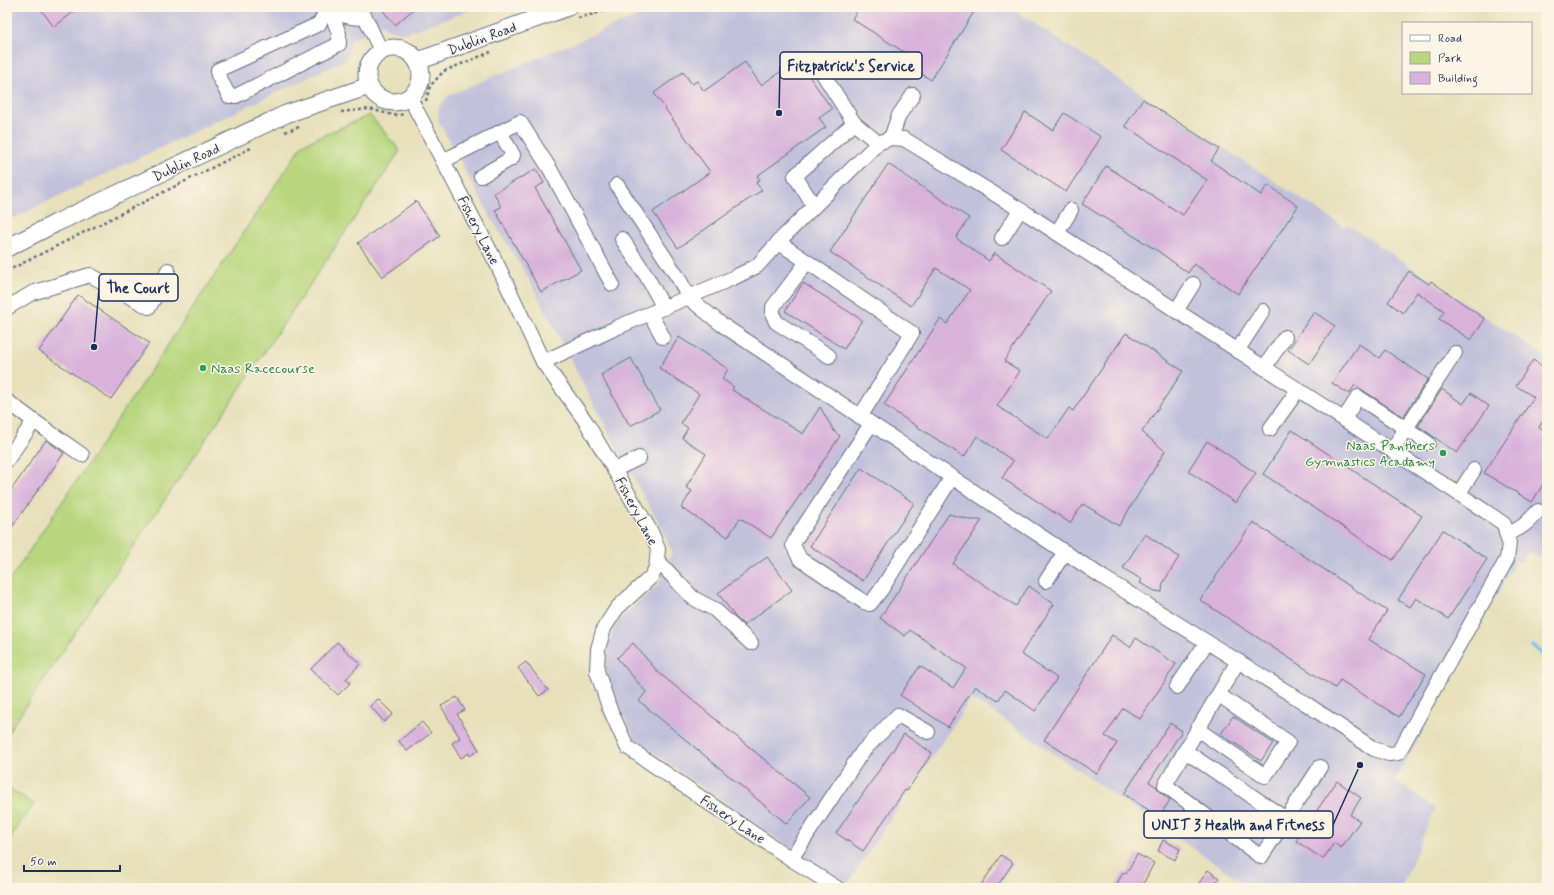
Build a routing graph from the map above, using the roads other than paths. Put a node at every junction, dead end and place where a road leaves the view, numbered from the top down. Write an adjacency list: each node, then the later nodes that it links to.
1 (328, 8): 1 (street); 2 (street)
2 (362, 12): 4 (street)
3 (570, 13): 5 (main road, Dublin Road)
4 (381, 51): 5 (main road); 7 (main road)
5 (418, 61): 9 (main road)
6 (818, 66): 10 (street)
7 (369, 86): 9 (main road); 23 (main road, Dublin Road)
8 (913, 95): 12 (street)
9 (413, 103): 13 (street, Fishery Lane)
10 (854, 123): 12 (street); 16 (street)
11 (500, 132): 13 (street); 14 (street); 26 (street)
12 (884, 140): 16 (street); 17 (street)
13 (443, 161): 39 (street, Fishery Lane)
14 (481, 176)
15 (617, 185): 28 (street)
16 (814, 206): 22 (street)
17 (1020, 210): 19 (street); 20 (street)
18 (1071, 210): 19 (street)
19 (1057, 233): 32 (street)
20 (1002, 238)
21 (622, 239): 30 (street)
22 (778, 242): 24 (street); 28 (street)
23 (7, 248)
24 (807, 262): 38 (street); 45 (street)
25 (168, 270): 29 (street)
26 (612, 284)
27 (1193, 284): 32 (street)
28 (689, 298): 30 (street); 45 (street)
29 (7, 308)
30 (664, 308): 33 (street)
31 (1263, 310): 36 (street)
32 (1176, 311): 36 (street)
33 (650, 314): 34 (street); 39 (street)
34 (663, 337)
35 (1285, 337): 40 (street)
36 (1237, 351): 40 (street)
37 (1455, 353): 47 (street)
38 (829, 356)
39 (543, 362): 53 (street, Fishery Lane)
40 (1264, 368): 41 (street)
41 (1298, 390): 43 (street); 46 (street)
42 (7, 401): 44 (street)
43 (1344, 419): 47 (street); 49 (street)
44 (34, 421): 50 (street); 52 (street)
45 (866, 421): 55 (street); 55 (street)
46 (1270, 429)
47 (1406, 429): 48 (street); 49 (street)
48 (1428, 443)
49 (1392, 450): 56 (street)
50 (82, 455)
51 (639, 458): 53 (street)
52 (7, 460)
53 (614, 470): 60 (street, Fishery Lane)
54 (1474, 470): 56 (street)
55 (952, 477): 59 (street)
56 (1459, 494): 58 (street)
57 (1538, 511): 58 (street)
58 (1506, 533): 64 (street)
59 (1065, 552): 61 (street); 62 (street)
60 (657, 560): 63 (street); 72 (street, Fishery Lane)
61 (1046, 581)
62 (1207, 642): 64 (street); 65 (street)
63 (751, 643)
64 (1238, 661): 66 (street)
65 (1176, 687)
66 (1219, 695): 67 (street); 67 (street)
67 (1197, 729): 69 (street)
68 (928, 732): 72 (street)
69 (1185, 751): 71 (street); 71 (street)
70 (1320, 767): 71 (street)
71 (1286, 819)
72 (791, 859): 73 (street, Fishery Lane)
73 (837, 888)

